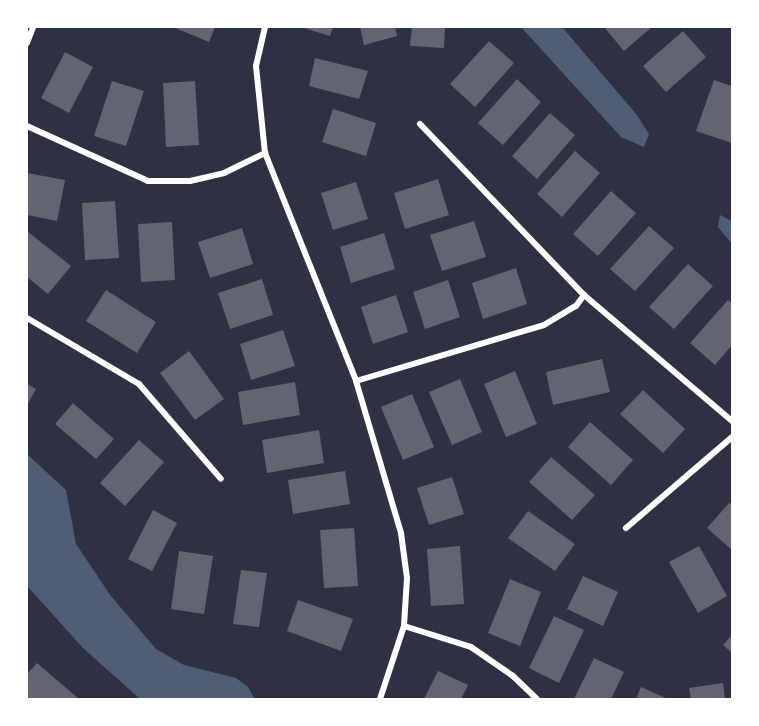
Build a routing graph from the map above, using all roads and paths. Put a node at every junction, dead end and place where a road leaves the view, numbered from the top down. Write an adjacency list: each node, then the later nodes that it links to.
1 (33, 27): 3 (street)
2 (266, 27): 6 (street)
3 (27, 43)
4 (420, 124): 7 (street)
5 (27, 126): 6 (street)
6 (265, 153): 9 (street)
7 (584, 295): 9 (street); 10 (street)
8 (27, 318): 12 (street)
9 (356, 381): 14 (street)
10 (732, 421)
11 (732, 437): 13 (street)
12 (221, 479)
13 (626, 528)
14 (404, 626): 15 (street); 16 (street)
15 (380, 699)
16 (537, 699)

